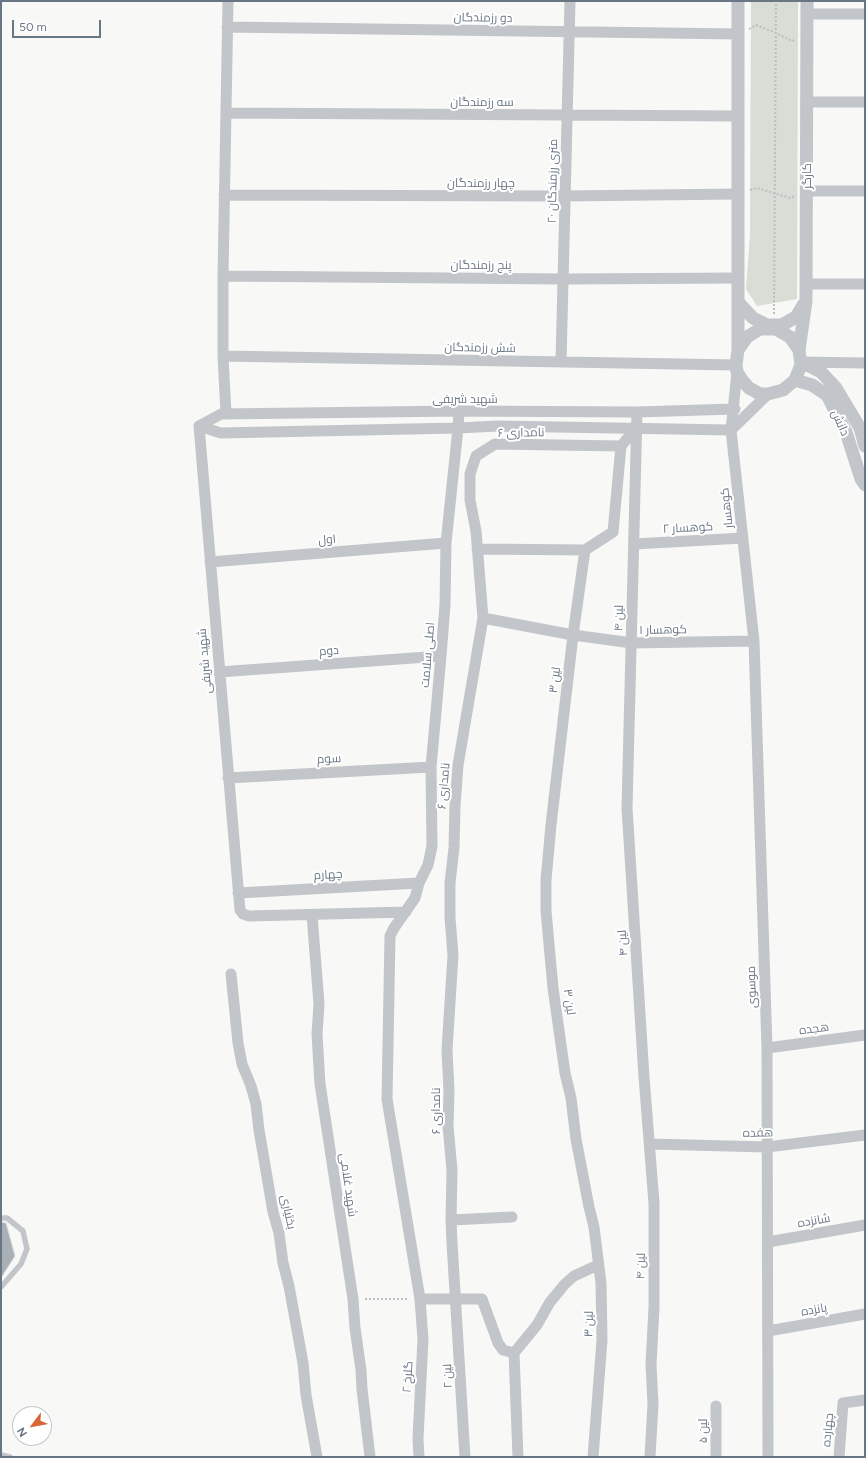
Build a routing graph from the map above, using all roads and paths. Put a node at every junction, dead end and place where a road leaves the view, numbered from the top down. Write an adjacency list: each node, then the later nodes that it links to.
1 (228, 1): 7 (street)
2 (570, 1): 8 (street, ۲۰ متری رزمندگان)
3 (738, 1): 10 (street)
4 (776, 1): 9 (path)
5 (807, 7): 6 (street); 11 (street, کارگر)
6 (865, 14)
7 (227, 27): 8 (street, دو رزمندگان); 14 (street)
8 (569, 32): 10 (street, دو رزمندگان); 15 (street, ۲۰ متری رزمندگان)
9 (776, 33): 10 (path); 11 (path); 19 (path)
10 (738, 34): 16 (street)
11 (807, 35): 12 (street, کارگر)
12 (807, 102): 13 (street); 17 (street, کارگر)
13 (865, 102)
14 (226, 113): 15 (street, سه رزمندگان); 20 (street)
15 (567, 116): 16 (street, سه رزمندگان); 22 (street, ۲۰ متری رزمندگان)
16 (738, 116): 21 (street)
17 (806, 191): 18 (street); 19 (path); 26 (street, کارگر)
18 (865, 191)
19 (775, 193): 21 (path); 30 (path)
20 (224, 194): 22 (street, چهار رزمندگان); 23 (street)
21 (738, 194): 22 (street, چهار رزمندگان); 24 (street)
22 (565, 196): 25 (street, ۲۰ متری رزمندگان)
23 (223, 276): 25 (street, پنج رزمندگان); 32 (street)
24 (738, 278): 25 (street, پنج رزمندگان); 29 (street)
25 (563, 279): 34 (street, ۲۰ متری رزمندگان)
26 (806, 284): 27 (street); 28 (street, کارگر)
27 (865, 284)
28 (806, 301): 30 (street); 33 (street, کارگر)
29 (738, 302): 30 (street); 31 (street)
30 (774, 325)
31 (738, 350): 33 (street); 36 (street)
32 (223, 356): 34 (street, شش رزمندگان); 42 (street)
33 (800, 356): 35 (street); 37 (street); 46 (street, دانش)
34 (561, 362): 36 (street, شش رزمندگان)
35 (865, 363)
36 (737, 368): 38 (street); 39 (street, کوهسار)
37 (795, 380): 38 (street); 50 (street, دانش)
38 (768, 394): 47 (street)
39 (734, 409): 41 (street, شهید شریفی); 47 (street, کوهسار)
40 (459, 411): 41 (street, شهید شریفی); 42 (street, شهید شریفی); 45 (street, اصلی سلامت)
41 (637, 412): 44 (street, لین ۴)
42 (226, 414): 43 (street, شهید شریفی)
43 (199, 426): 45 (street); 56 (street, شهید شریفی)
44 (637, 427): 45 (street); 47 (street); 48 (street); 53 (street, لین ۴)
45 (458, 428): 52 (street, اصلی سلامت)
46 (863, 428): 49 (street, دانش)
47 (731, 430): 51 (street, کوهسار)
48 (621, 446): 54 (street, نامداری ۶); 55 (street)
49 (865, 446)
50 (865, 485)
51 (743, 538): 53 (street, کوهسار ۲); 59 (street, کوهسار)
52 (446, 543): 56 (street, اول); 61 (street, اصلی سلامت)
53 (634, 544): 60 (street, لین ۴)
54 (477, 548): 55 (street); 57 (street, نامداری ۶)
55 (585, 550): 58 (street, لین ۳)
56 (210, 562): 62 (street, شهید شریفی)
57 (483, 618): 58 (street, کوهسار ۱); 77 (street, نامداری ۶)
58 (574, 635): 60 (street, کوهسار ۱); 80 (street, لین ۳)
59 (754, 641): 60 (street, کوهسار ۱); 71 (street, موسوی)
60 (632, 643): 73 (street, لین ۴)
61 (441, 656): 62 (street, دوم); 63 (street, اصلی سلامت)
62 (219, 672): 64 (street, شهید شریفی)
63 (431, 767): 64 (street, سوم); 65 (street, اصلی سلامت)
64 (228, 778): 66 (street, شهید شریفی)
65 (419, 883): 66 (street, چهارم); 67 (street, اصلی سلامت)
66 (238, 893): 68 (street, شهید شریفی)
67 (406, 912): 68 (street, شهید شریفی); 84 (street, گلرخ ۲)
68 (312, 915): 83 (street, شهید غلامی)
69 (231, 974): 92 (street, بختیاری)
70 (865, 1035): 71 (street, هجده)
71 (767, 1048): 74 (street, موسوی)
72 (865, 1135): 74 (street, هفده)
73 (650, 1144): 74 (street, هفده); 98 (street, لین ۴)
74 (767, 1147): 79 (street, موسوی)
75 (512, 1217): 77 (street)
76 (1, 1218): 81 (lane)
77 (451, 1220): 82 (street, نامداری ۶)
78 (865, 1225): 79 (street, شانزده)
79 (768, 1242): 86 (street, موسوی)
80 (598, 1265): 87 (street); 97 (street, لین ۳)
81 (1, 1287)
82 (454, 1297): 84 (street); 87 (street); 95 (street, لین ۲)
83 (353, 1299): 84 (path); 93 (street, شهید غلامی)
84 (420, 1299): 94 (street, گلرخ ۲)
85 (865, 1314): 86 (street, پانزده)
86 (768, 1331): 100 (street, موسوی)
87 (514, 1353): 96 (street)
88 (865, 1400): 101 (street, چهارده)
89 (716, 1406): 99 (street, لین ۵)
90 (1, 1455): 91 (lane)
91 (10, 1457)
92 (317, 1457)
93 (370, 1457)
94 (419, 1457)
95 (466, 1457)
96 (518, 1457)
97 (594, 1457)
98 (650, 1457)
99 (716, 1457)
100 (768, 1457)
101 (838, 1457)

